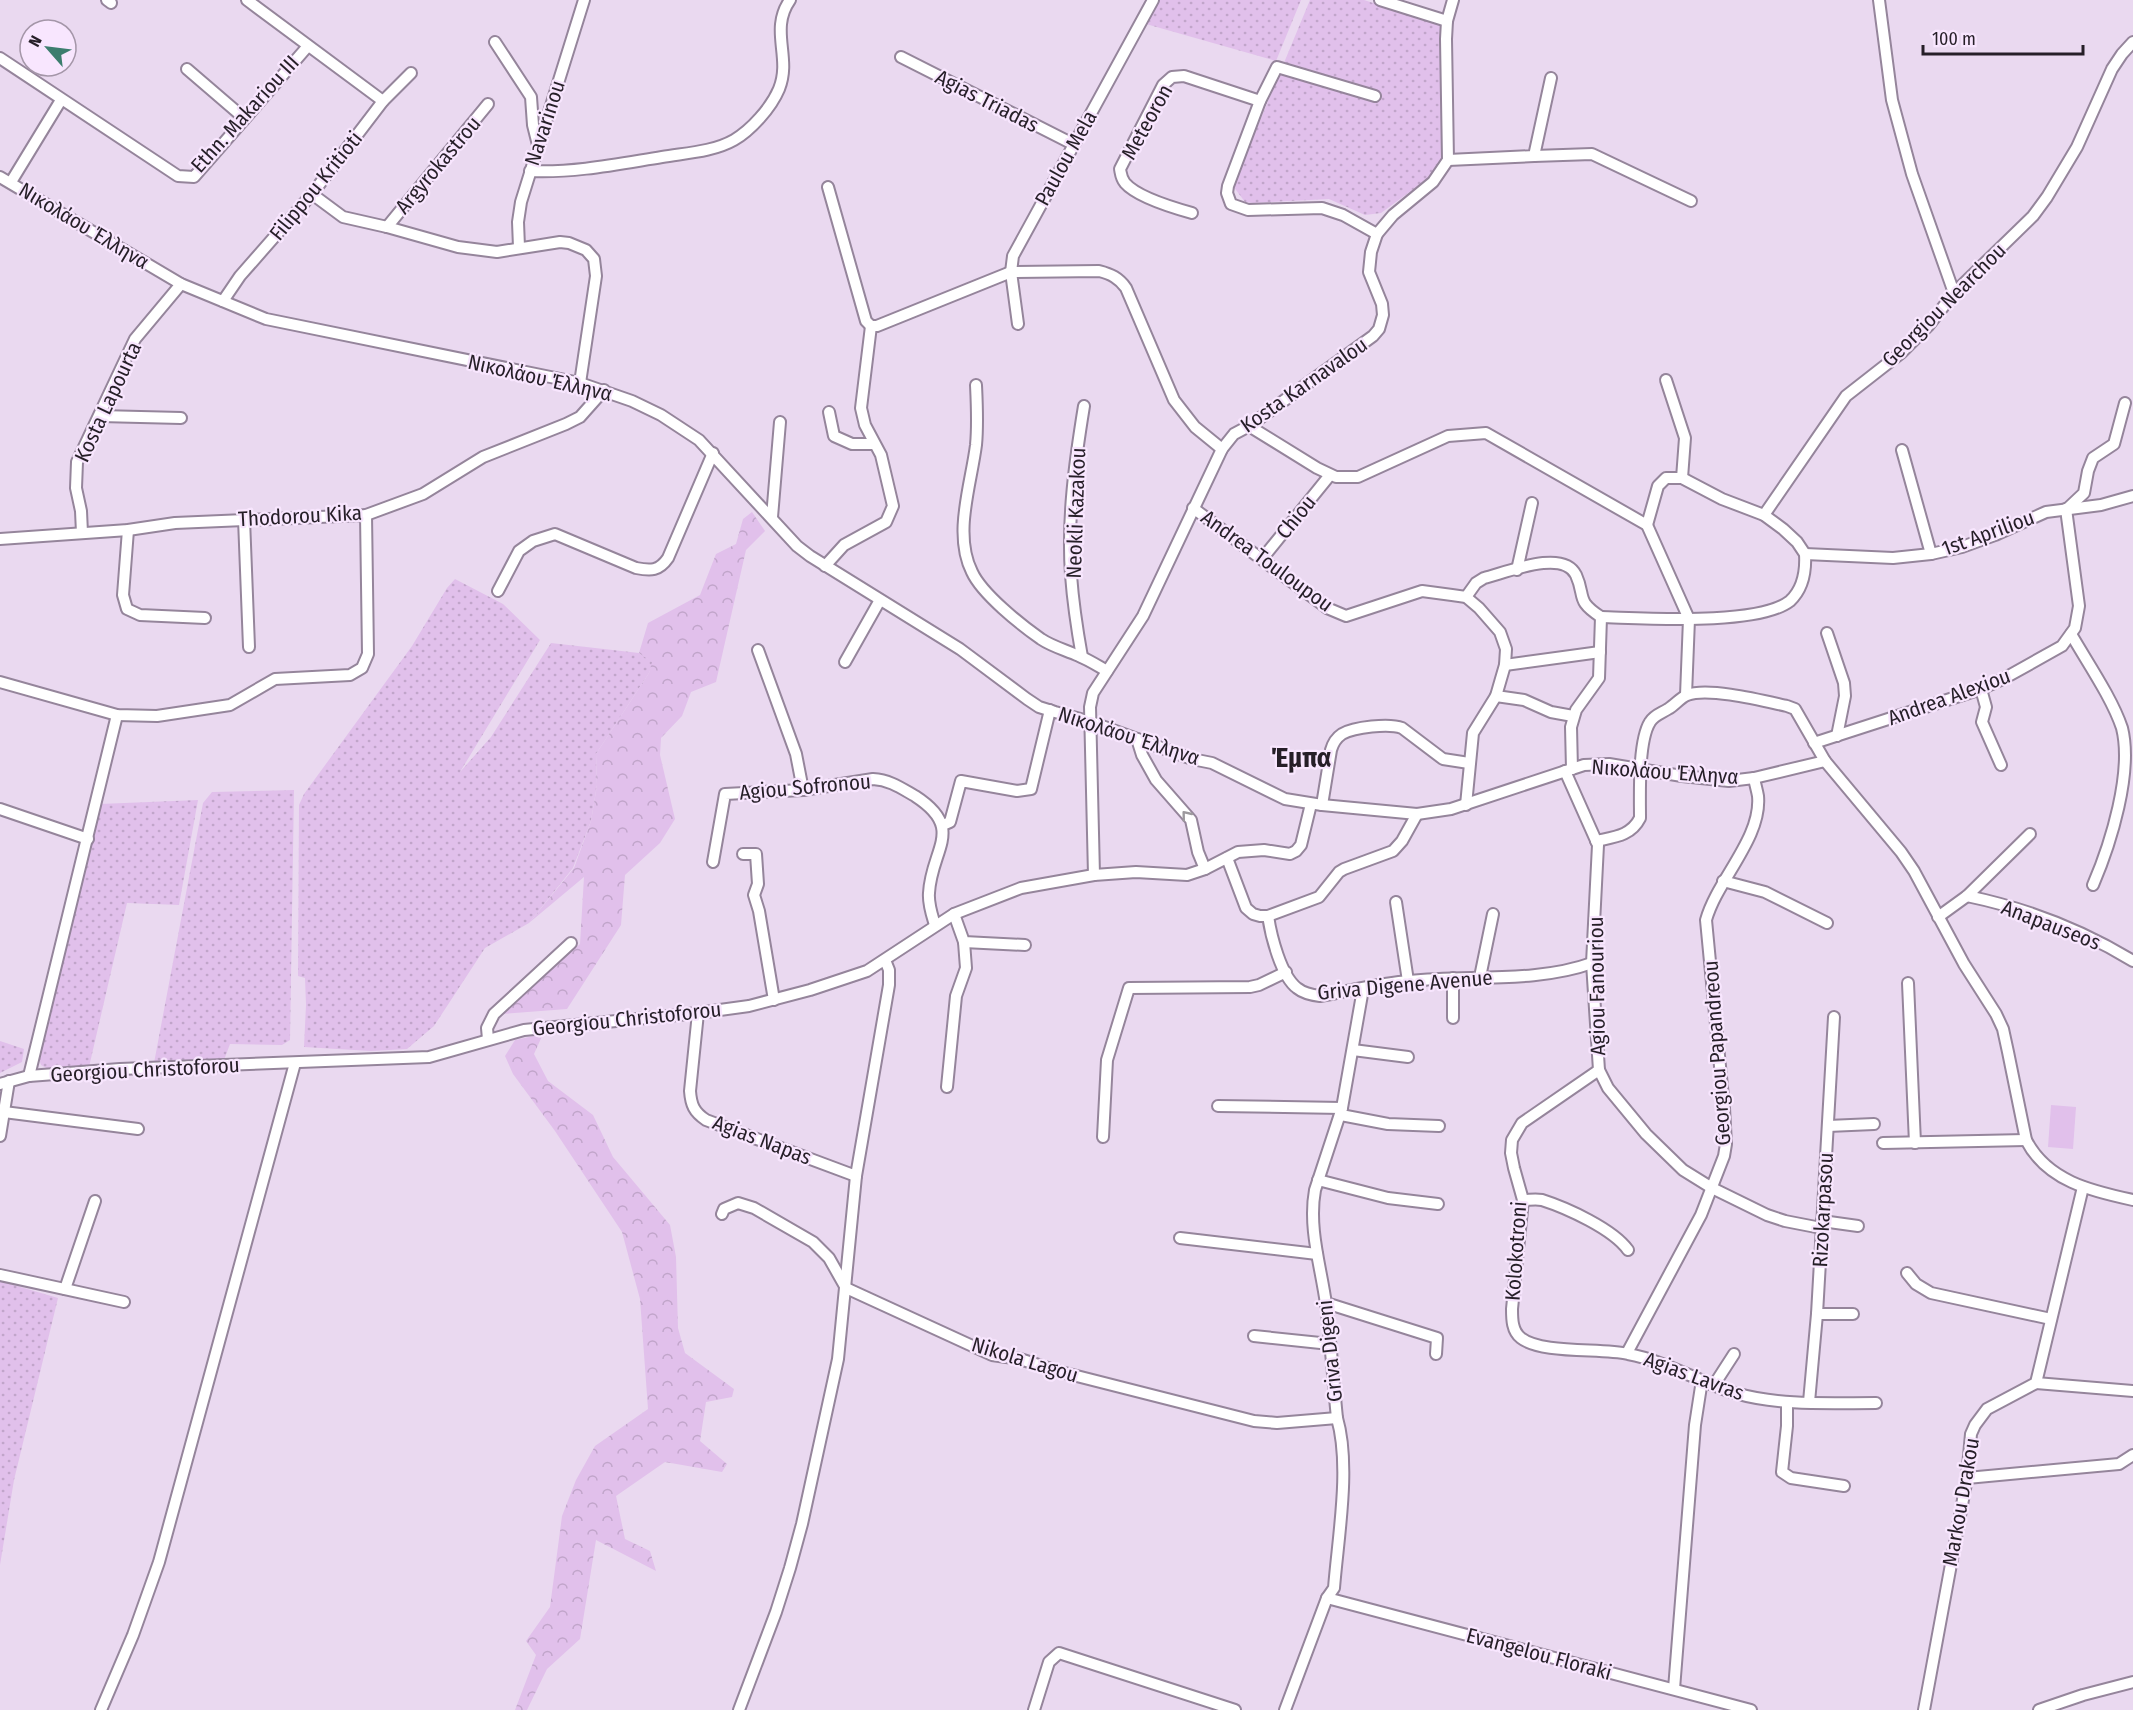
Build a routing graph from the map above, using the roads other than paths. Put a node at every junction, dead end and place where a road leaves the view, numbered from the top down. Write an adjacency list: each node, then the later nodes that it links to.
1 (246, 0): 11 (street)
2 (584, 0): 21 (street, Navarinou)
3 (790, 0): 29 (street)
4 (1153, 0): 25 (street, Paulou Mela)
5 (1380, 0): 8 (street)
6 (1453, 0): 8 (street)
7 (1879, 0): 41 (street)
8 (1447, 21): 28 (street)
9 (495, 42): 18 (street)
10 (2133, 42): 41 (street, Georgiou Nearchou)
11 (308, 46): 20 (street); 24 (street, Ethn. Makariou III)
12 (901, 57): 25 (street, Agias Triadas)
13 (0, 58): 19 (street, Ethn. Makariou III)
14 (187, 69): 24 (street)
15 (411, 73): 20 (street, Filippou Kritioti)
16 (1551, 78): 27 (street)
17 (1375, 96): 22 (street)
18 (531, 97): 21 (street); 26 (street)
19 (61, 100): 24 (street, Ethn. Makariou III); 31 (street)
20 (383, 101): 33 (street, Filippou Kritioti)
21 (553, 101): 26 (street, Navarinou)
22 (1260, 101): 35 (street, Meteoron); 37 (street)
23 (489, 104): 36 (street, Argyrokastrou)
24 (244, 118)
25 (1073, 144): 39 (street, Paulou Mela)
26 (538, 145): 29 (street, Navarinou)
27 (1534, 156): 28 (street); 34 (street)
28 (1448, 160): 37 (street, Kosta Karnavalou)
29 (530, 171): 38 (street, Navarinou)
30 (0, 177): 31 (street, Νικολάου Έλληνα)
31 (11, 182): 40 (street, Νικολάου Έλληνα)
32 (828, 187): 44 (street)
33 (312, 194): 36 (street); 42 (street, Filippou Kritioti)
34 (1691, 201)
35 (1192, 213)
36 (387, 227): 38 (street)
37 (1377, 234): 55 (street, Kosta Karnavalou)
38 (519, 248): 46 (street)
39 (1011, 272): 43 (street, Paulou Mela); 44 (street); 57 (street)
40 (181, 284): 42 (street, Νικολάου Έλληνα); 52 (street, Kosta Lapourta)
41 (1954, 293): 67 (street, Georgiou Nearchou)
42 (223, 301): 46 (street, Νικολάου Έλληνα)
43 (1018, 324)
44 (871, 326): 56 (street)
45 (1666, 380): 61 (street)
46 (580, 383): 48 (street, Νικολάου Έλληνα)
47 (976, 386): 90 (street)
48 (604, 390): 59 (street, Νικολάου Έλληνα); 66 (street, Thodorou Kika)
49 (2125, 403): 65 (street)
50 (1084, 406): 90 (street, Neokli Kazakou)
51 (829, 412): 56 (street)
52 (100, 416): 53 (street); 72 (street, Kosta Lapourta)
53 (181, 418)
54 (780, 422): 68 (street)
55 (1249, 426): 57 (street, Kosta Karnavalou); 60 (street)
56 (874, 444): 77 (street)
57 (1222, 449): 64 (street, Kosta Karnavalou)
58 (1902, 450): 75 (street)
59 (713, 453): 68 (street, Νικολάου Έλληνα); 79 (street)
60 (1330, 475): 70 (street); 76 (street, Chiou)
61 (1682, 478): 67 (street); 70 (street)
62 (2133, 496): 65 (street, 1st Apriliou)
63 (1532, 503): 78 (street)
64 (1193, 508): 76 (street, Andrea Touloupou); 93 (street, Kosta Karnavalou)
65 (2066, 509): 75 (street, 1st Apriliou); 86 (street)
66 (366, 515): 69 (street, Thodorou Kika); 99 (street)
67 (1764, 516): 74 (street)
68 (772, 517): 77 (street, Νικολάου Έλληνα)
69 (244, 519): 71 (street, Thodorou Kika); 87 (street)
70 (1647, 525): 84 (street)
71 (128, 530): 72 (street, Thodorou Kika); 83 (street)
72 (82, 533): 73 (street, Thodorou Kika)
73 (0, 538)
74 (1805, 554): 75 (street, 1st Apriliou); 84 (street)
75 (1931, 554)
76 (1262, 559): 80 (street, Andrea Touloupou)
77 (825, 566): 81 (street, Νικολάου Έλληνα)
78 (1516, 570): 80 (street); 82 (street)
79 (498, 591)
80 (1466, 597): 92 (street)
81 (880, 600): 91 (street); 98 (street, Νικολάου Έλληνα)
82 (1601, 617): 84 (street); 89 (street)
83 (205, 618)
84 (1689, 619): 96 (street)
85 (1827, 633): 102 (street)
86 (2072, 634): 95 (street, Andrea Alexiou); 126 (street)
87 (249, 647)
88 (758, 650): 111 (street)
89 (1600, 652): 92 (street); 100 (street)
90 (1082, 657): 93 (street)
91 (845, 662)
92 (1505, 665): 97 (street)
93 (1107, 671): 101 (street, Kosta Karnavalou)
94 (0, 682): 99 (street)
95 (1981, 689): 102 (street, Andrea Alexiou); 107 (street)
96 (1686, 695): 104 (street); 108 (street)
97 (1496, 696): 100 (street); 106 (street)
98 (1050, 710): 101 (street, Νικολάου Έλληνα); 116 (street)
99 (117, 715): 118 (street)
100 (1574, 716): 109 (street)
101 (1091, 722): 103 (street, Νικολάου Έλληνα); 124 (street, Kosta Karnavalou)
102 (1837, 736): 104 (street, Andrea Alexiou)
103 (1137, 739): 113 (street, Νικολάου Έλληνα); 123 (street, one-way to 103)
104 (1814, 742): 105 (street)
105 (1825, 761): 110 (street, Νικολάου Έλληνα); 132 (street)
106 (1469, 763): 112 (street); 113 (street)
107 (2001, 765)
108 (1640, 769): 109 (street, Νικολάου Έλληνα); 110 (street, Νικολάου Έλληνα); 119 (street)
109 (1569, 770): 112 (street, Νικολάου Έλληνα); 119 (street, Agiou Fanouriou)
110 (1754, 778): 125 (street, Georgiou Papandreou)
111 (803, 790): 116 (street, Agiou Sofronou); 122 (street, Agiou Sofronou)
112 (1466, 804): 115 (street, Νικολάου Έλληνα)
113 (1316, 805): 115 (street, Νικολάου Έλληνα); 121 (street, Georgiou Christoforou)
114 (0, 809): 118 (street)
115 (1416, 814): 131 (street)
116 (943, 825): 134 (street)
117 (2030, 834): 127 (street)
118 (88, 839): 156 (street)
119 (1596, 841): 140 (street, Agiou Fanouriou)
120 (743, 854): 147 (street)
121 (1227, 858): 123 (street, Georgiou Christoforou); 131 (street)
122 (713, 862)
123 (1205, 869): 124 (street, Georgiou Christoforou)
124 (1094, 875): 129 (street, Georgiou Christoforou)
125 (1724, 881): 133 (street); 174 (street, Georgiou Papandreou)
126 (2093, 885)
127 (1967, 896): 132 (street); 139 (street, Anapauseos)
128 (1396, 902): 144 (street)
129 (954, 914): 134 (street, Georgiou Christoforou); 135 (street)
130 (1493, 914): 142 (street)
131 (1268, 916): 141 (street, Griva Digene Avenue)
132 (1938, 917): 168 (street)
133 (1827, 923)
134 (935, 925): 138 (street, Georgiou Christoforou)
135 (964, 942): 137 (street); 158 (street)
136 (571, 943): 151 (street)
137 (1025, 945)
138 (885, 960): 147 (street, Georgiou Christoforou); 171 (street)
139 (2133, 961)
140 (1592, 963): 142 (street, Griva Digene Avenue); 155 (street, Agiou Fanouriou)
141 (1286, 972): 146 (street, Griva Digene Avenue); 167 (street)
142 (1480, 977): 143 (street, Griva Digene Avenue)
143 (1454, 978): 144 (street, Griva Digene Avenue); 150 (street)
144 (1408, 981): 146 (street, Griva Digene Avenue)
145 (1908, 983): 170 (street)
146 (1363, 988): 152 (street, Griva Digeni)
147 (774, 1000): 148 (street, Georgiou Christoforou)
148 (698, 1013): 151 (street, Georgiou Christoforou); 171 (street, Agias Napas)
149 (1834, 1017): 164 (street, Rizokarpasou)
150 (1453, 1018)
151 (488, 1039): 154 (street, Georgiou Christoforou)
152 (1353, 1050): 153 (street); 161 (street, Griva Digeni)
153 (1408, 1057)
154 (295, 1063): 156 (street, Georgiou Christoforou); 214 (street)
155 (1599, 1070): 174 (street, Agiou Fanouriou); 175 (street, Kolokotroni)
156 (29, 1076): 157 (street, Georgiou Christoforou)
157 (4, 1083): 160 (street)
158 (947, 1087)
159 (1218, 1106): 161 (street)
160 (4, 1112): 165 (street); 166 (street)
161 (1341, 1112): 163 (street); 172 (street, Griva Digeni)
162 (1874, 1124): 164 (street)
163 (1438, 1126)
164 (1828, 1126): 180 (street, Rizokarpasou)
165 (138, 1129)
166 (0, 1136)
167 (1103, 1137)
168 (2026, 1140): 170 (street); 173 (street)
169 (1883, 1143): 170 (street)
170 (1916, 1143)
171 (856, 1176): 187 (street)
172 (1318, 1180): 178 (street); 184 (street, Griva Digeni)
173 (2083, 1187): 176 (street); 193 (street)
174 (1712, 1188): 180 (street, Agiou Fanouriou); 197 (street, Georgiou Papandreou)
175 (1522, 1200): 183 (street); 194 (street, Kolokotroni)
176 (2133, 1200)
177 (95, 1201): 188 (street)
178 (1438, 1204)
179 (722, 1214): 187 (street)
180 (1822, 1224): 181 (street, Agiou Fanouriou); 191 (street, Rizokarpasou)
181 (1858, 1226)
182 (1180, 1238): 184 (street)
183 (1628, 1250)
184 (1317, 1254): 190 (street, Griva Digeni)
185 (1907, 1273): 193 (street)
186 (0, 1275): 188 (street)
187 (846, 1288): 207 (street, Nikola Lagou); 215 (street)
188 (65, 1289): 189 (street)
189 (124, 1302)
190 (1326, 1303): 196 (street, Griva Digeni); 198 (street)
191 (1817, 1314): 192 (street); 205 (street, Rizokarpasou)
192 (1853, 1314)
193 (2051, 1319): 201 (street)
194 (1516, 1333): 197 (street, Agias Lavras)
195 (1254, 1336): 196 (street)
196 (1330, 1344): 207 (street, Griva Digeni)
197 (1627, 1353): 200 (street, Agias Lavras)
198 (1436, 1354)
199 (1734, 1354): 202 (street)
200 (1702, 1380): 202 (street, Agias Lavras); 213 (street)
201 (2036, 1383): 203 (street); 209 (street, Markou Drakou)
202 (1714, 1385): 204 (street, Agias Lavras)
203 (2133, 1391)
204 (1787, 1402): 205 (street, Agias Lavras); 210 (street)
205 (1809, 1402): 206 (street, Agias Lavras)
206 (1876, 1403)
207 (1337, 1418): 211 (street, Griva Digeni)
208 (2133, 1455): 209 (street)
209 (1967, 1478): 220 (street, Markou Drakou)
210 (1844, 1486)
211 (1327, 1598): 213 (street, Evangelou Floraki); 218 (street, Griva Digeni)
212 (2133, 1682): 221 (street)
213 (1674, 1689): 219 (street, Evangelou Floraki)
214 (101, 1710)
215 (740, 1710)
216 (1034, 1710): 217 (street)
217 (1235, 1710)
218 (1285, 1710)
219 (1751, 1710)
220 (1924, 1710)
221 (2039, 1710)

